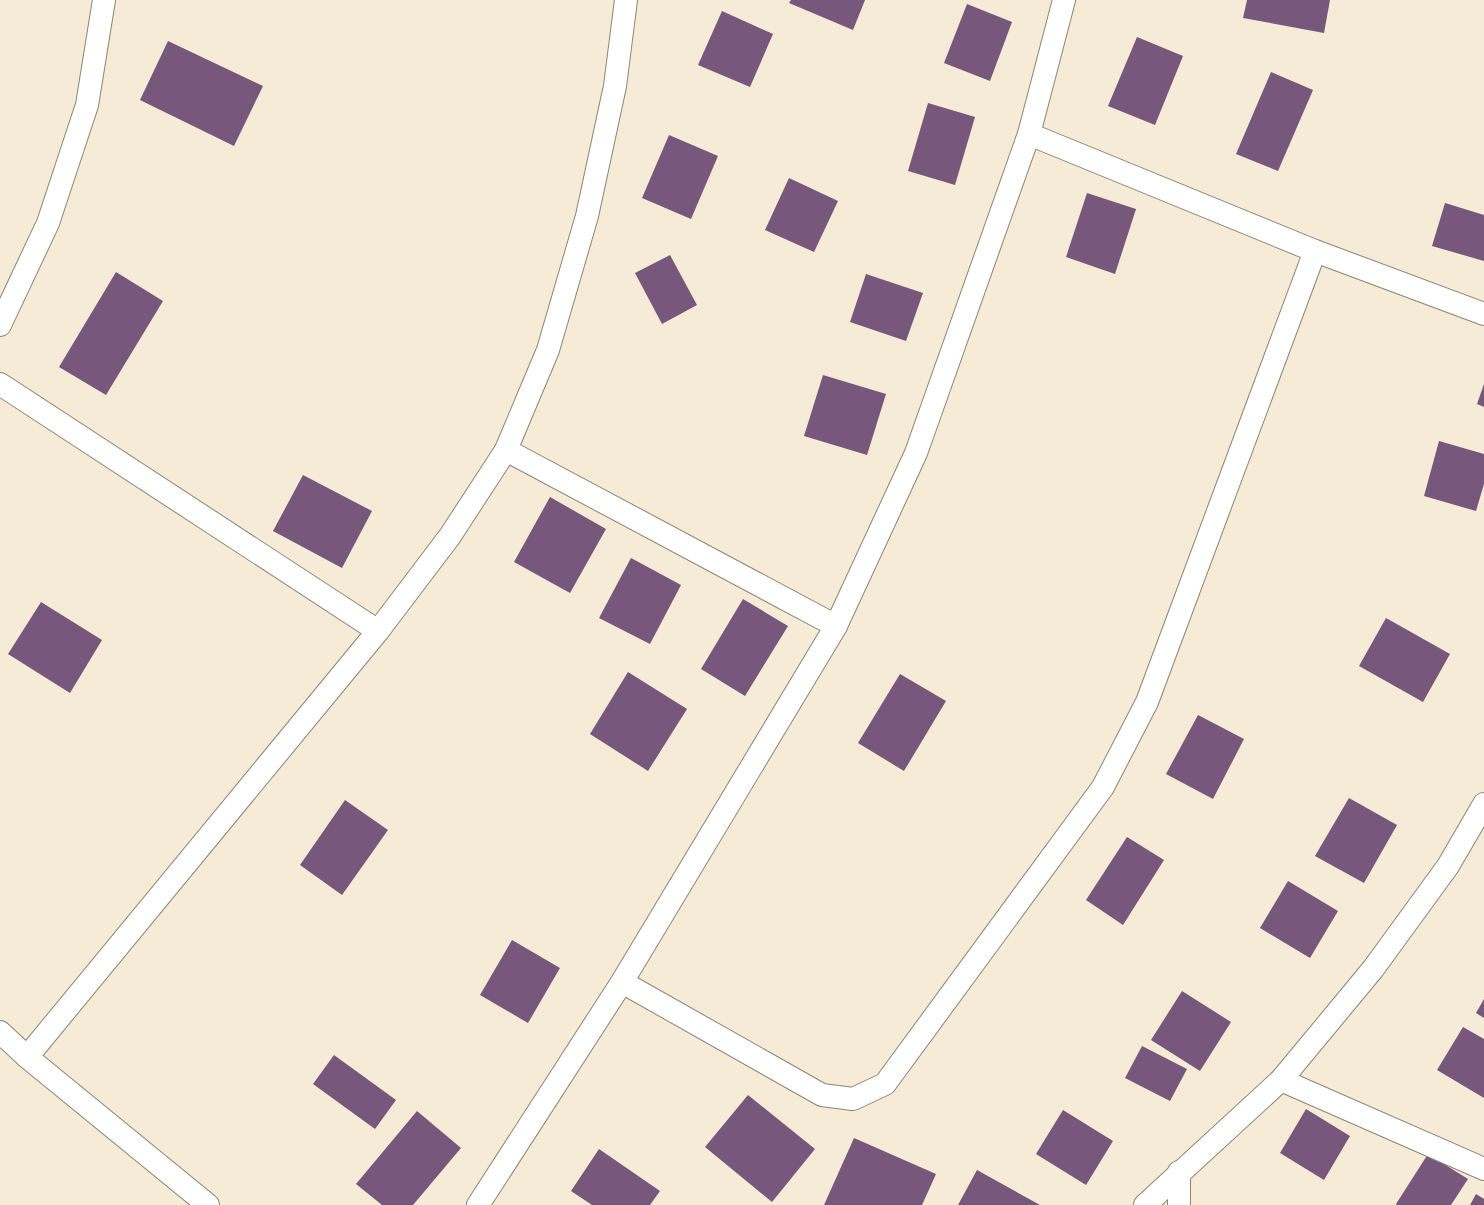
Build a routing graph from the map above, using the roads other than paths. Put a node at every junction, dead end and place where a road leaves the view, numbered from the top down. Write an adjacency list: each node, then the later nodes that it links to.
1 (104, 0): 7 (street)
2 (626, 0): 9 (street)
3 (1064, 0): 4 (street)
4 (1029, 134): 5 (street); 10 (street)
5 (1315, 251): 6 (street); 13 (street)
6 (1484, 314)
7 (0, 325)
8 (0, 384): 11 (street)
9 (506, 450): 10 (street); 11 (street)
10 (836, 626): 13 (street)
11 (378, 631): 15 (street)
12 (1484, 804): 16 (street)
13 (622, 982): 20 (street)
14 (0, 1032): 15 (street)
15 (27, 1057): 19 (street)
16 (1281, 1080): 17 (street); 18 (street)
17 (1484, 1169)
18 (1179, 1172): 21 (street); 22 (street)
19 (208, 1205)
20 (478, 1205)
21 (1144, 1205)
22 (1179, 1205)

